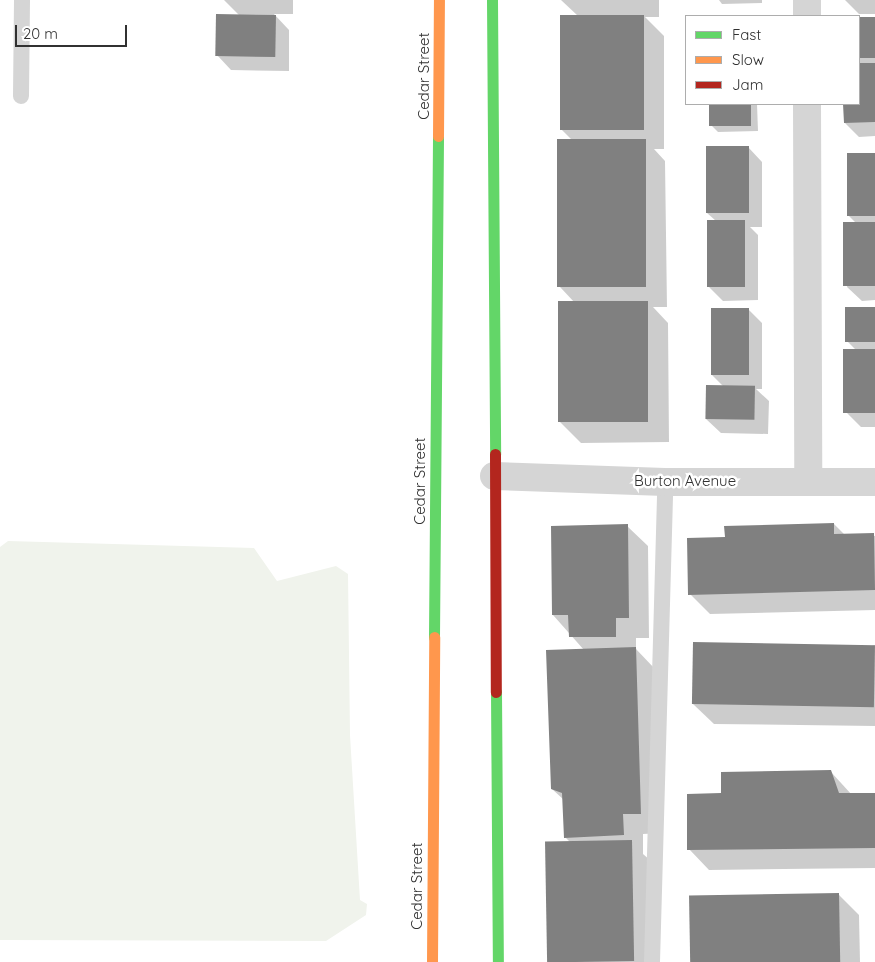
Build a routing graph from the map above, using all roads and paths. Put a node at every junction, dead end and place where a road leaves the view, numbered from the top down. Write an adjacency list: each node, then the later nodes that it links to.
1 (22, 0): 6 (lane)
2 (439, 0): 12 (main road, Cedar Street)
3 (492, 0): 8 (main road)
4 (807, 0): 5 (street)
5 (807, 15)
6 (21, 96)
7 (807, 105): 9 (street)
8 (494, 476): 10 (street, Burton Avenue); 13 (main road)
9 (808, 480): 10 (street, Burton Avenue); 11 (street, Burton Avenue)
10 (665, 482): 14 (lane)
11 (875, 482)
12 (432, 962)
13 (498, 962)
14 (652, 962)

